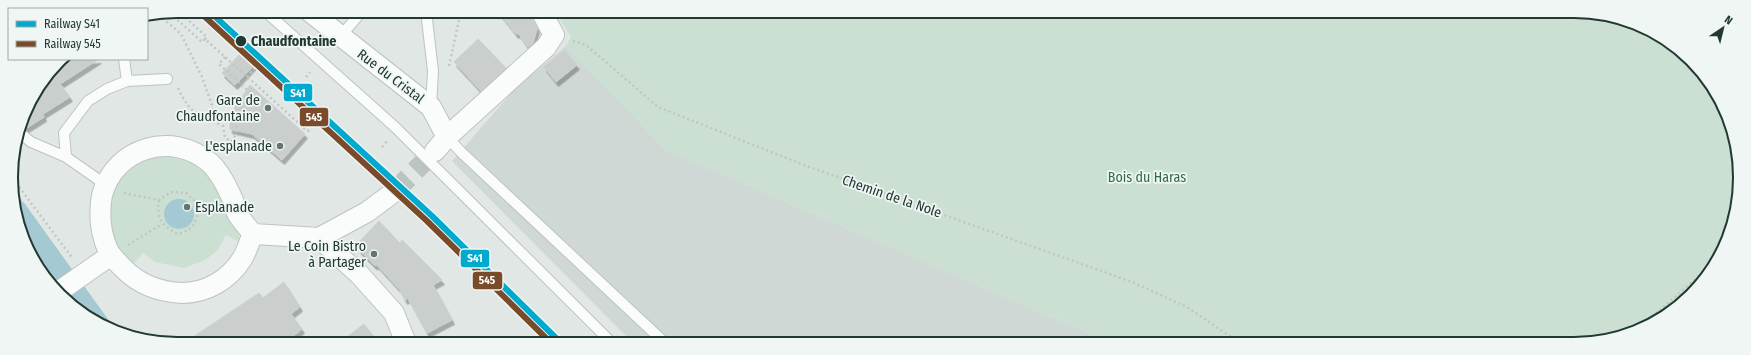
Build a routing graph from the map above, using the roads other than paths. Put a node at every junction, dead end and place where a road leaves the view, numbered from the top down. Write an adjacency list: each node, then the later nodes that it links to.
1 (273, 18): 21 (lane)
2 (318, 18): 6 (street, Rue du Cristal)
3 (356, 18): 6 (lane)
4 (427, 18): 10 (lane)
5 (545, 18): 12 (street)
6 (340, 36): 10 (street, Rue du Cristal)
7 (124, 60): 9 (lane)
8 (167, 79): 9 (lane)
9 (127, 81): 13 (lane)
10 (431, 107): 12 (street, Rue du Cristal)
11 (23, 136): 13 (lane)
12 (441, 144): 22 (lane)
13 (66, 157): 14 (lane)
14 (106, 185): 16 (street); 18 (street)
15 (394, 192): 17 (street)
16 (253, 234): 17 (street); 18 (street)
17 (319, 238): 20 (street)
18 (111, 255): 19 (street)
19 (63, 288)
20 (404, 337)
21 (606, 337)
22 (659, 337)

